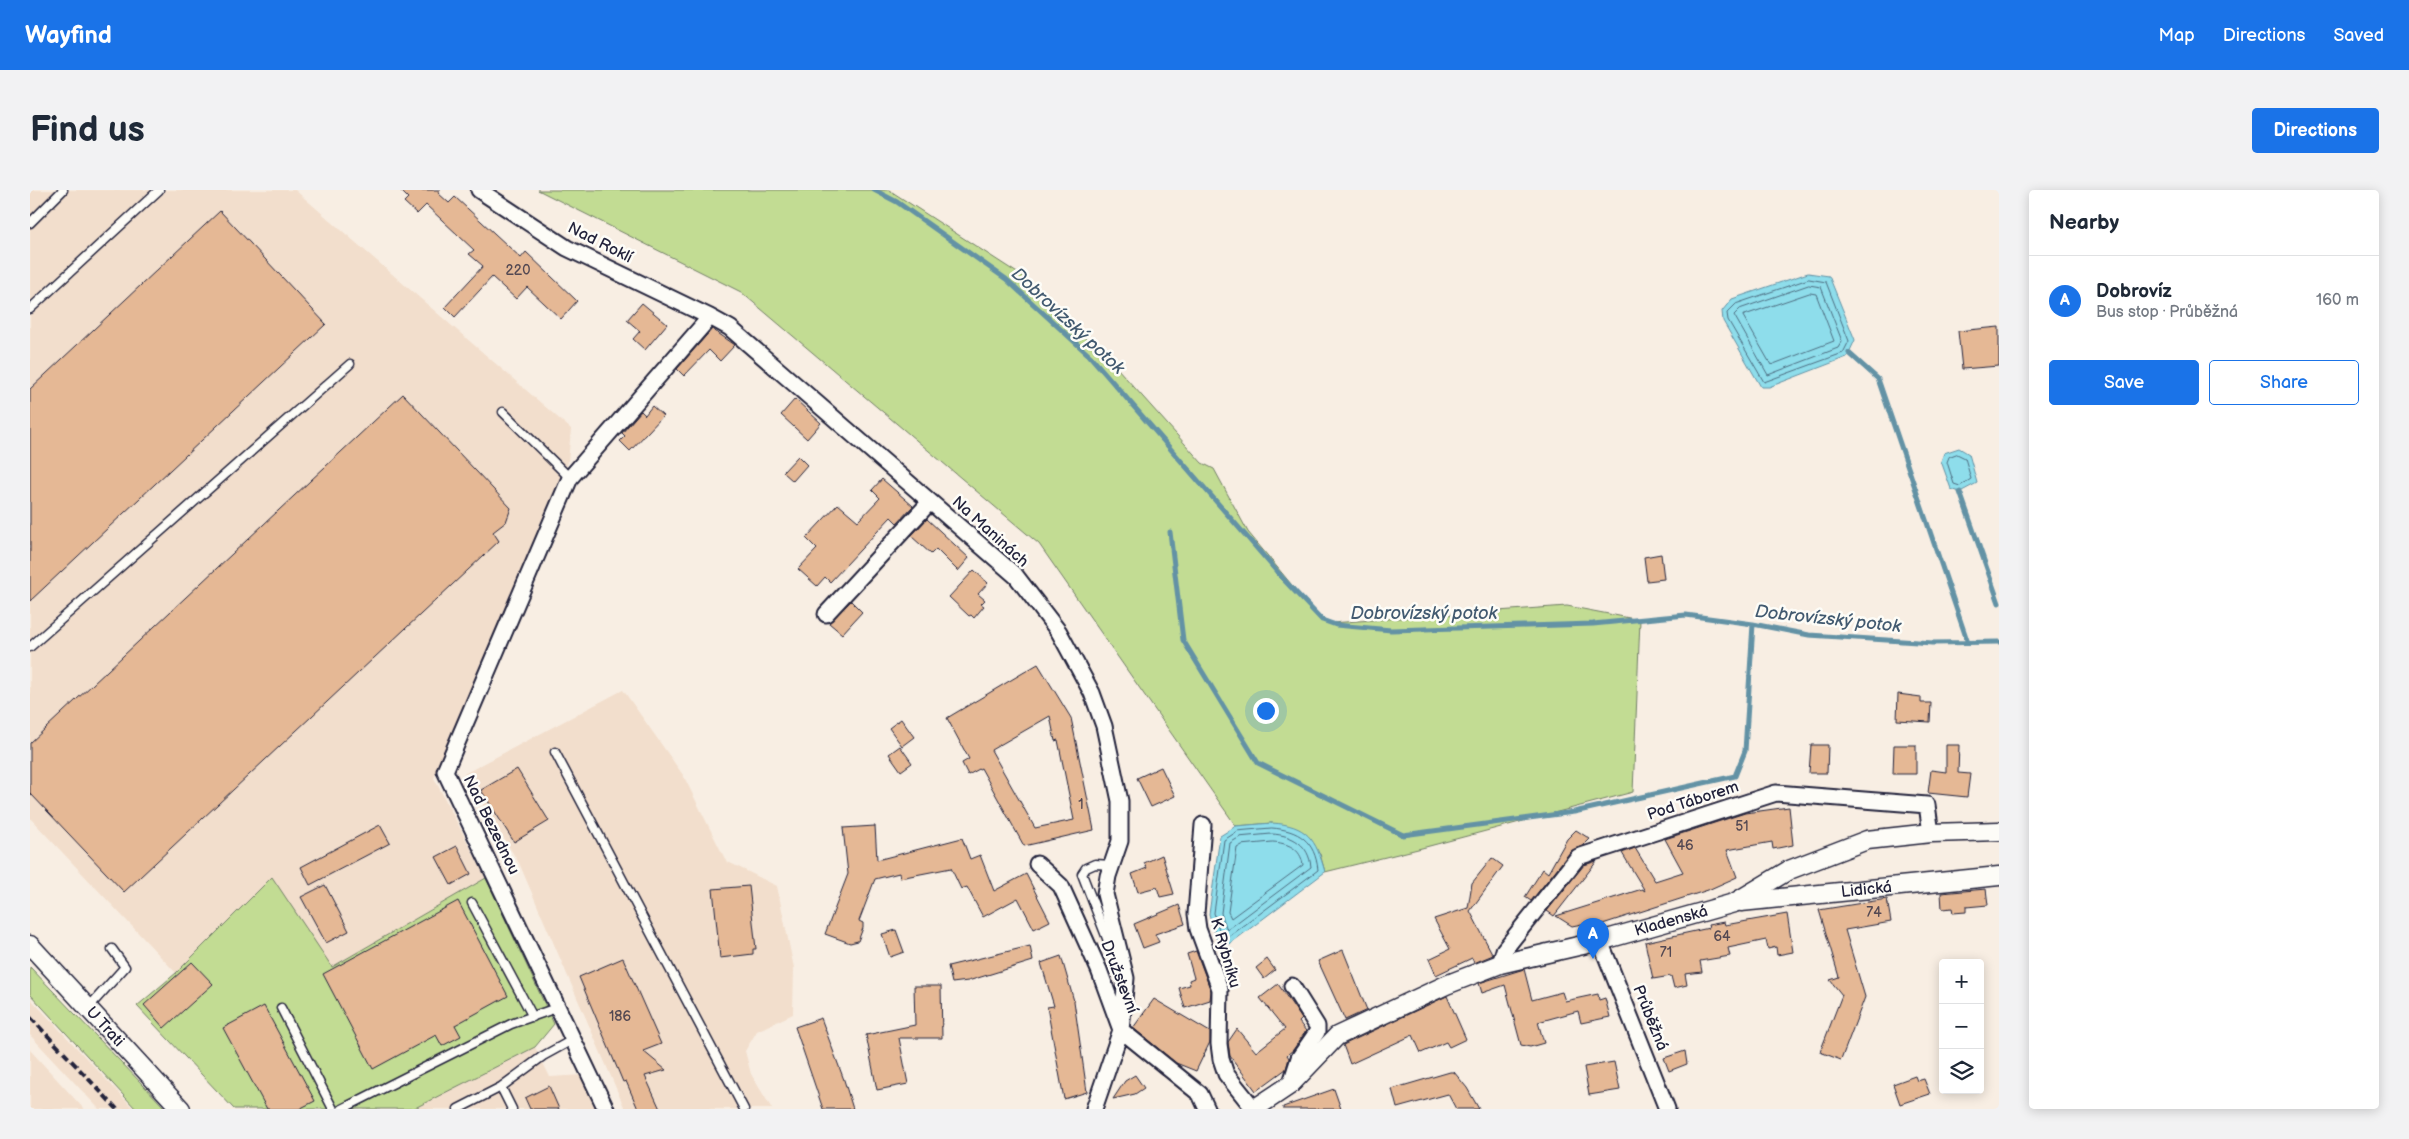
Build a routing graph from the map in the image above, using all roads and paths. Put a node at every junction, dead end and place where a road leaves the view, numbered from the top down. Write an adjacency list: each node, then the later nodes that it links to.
1 (63, 190): 4 (lane)
2 (159, 190): 5 (lane)
3 (479, 190): 6 (street, Nad Roklí)
4 (30, 223)
5 (30, 309)
6 (710, 317): 9 (street, Nad Bezednou); 10 (street, Na Maninách)
7 (350, 364): 12 (lane)
8 (503, 412): 9 (lane)
9 (570, 478): 28 (street, Nad Bezednou)
10 (930, 502): 11 (street); 18 (street, Na Maninách)
11 (826, 614)
12 (30, 647)
13 (555, 752): 42 (lane)
14 (1204, 825): 45 (street, K Rybníku)
15 (1999, 831): 16 (street, Kladenská)
16 (1931, 833): 21 (street, Kladenská); 25 (street, Pod Táborem)
17 (1037, 864): 32 (street, Družstevní)
18 (1112, 866): 26 (street, Na Maninách); 26 (lane)
19 (1999, 876): 21 (street, Lidická)
20 (472, 903): 31 (lane)
21 (1734, 903): 22 (street, Kladenská)
22 (1600, 940): 25 (street, Kladenská); 46 (street, Průběžná)
23 (30, 945): 29 (street, U Trati)
24 (112, 948): 29 (lane)
25 (1500, 964): 34 (street, Kladenská)
26 (1126, 978): 32 (street, Na Maninách)
27 (1292, 986): 34 (street)
28 (559, 1007): 31 (lane); 33 (street, Nad Bezednou)
29 (88, 1008): 36 (street, U Trati)
30 (281, 1008): 37 (lane)
31 (533, 1017): 38 (lane)
32 (1121, 1030): 43 (street, Na Maninách); 44 (street, Družstevní)
33 (574, 1039): 35 (lane); 41 (street, Nad Bezednou)
34 (1290, 1085): 45 (street, Kladenská)
35 (501, 1087): 39 (lane); 40 (lane)
36 (181, 1109)
37 (333, 1109)
38 (342, 1109)
39 (458, 1109)
40 (512, 1109)
41 (606, 1109)
42 (744, 1109)
43 (1094, 1109)
44 (1207, 1109)
45 (1254, 1109)
46 (1667, 1109)

